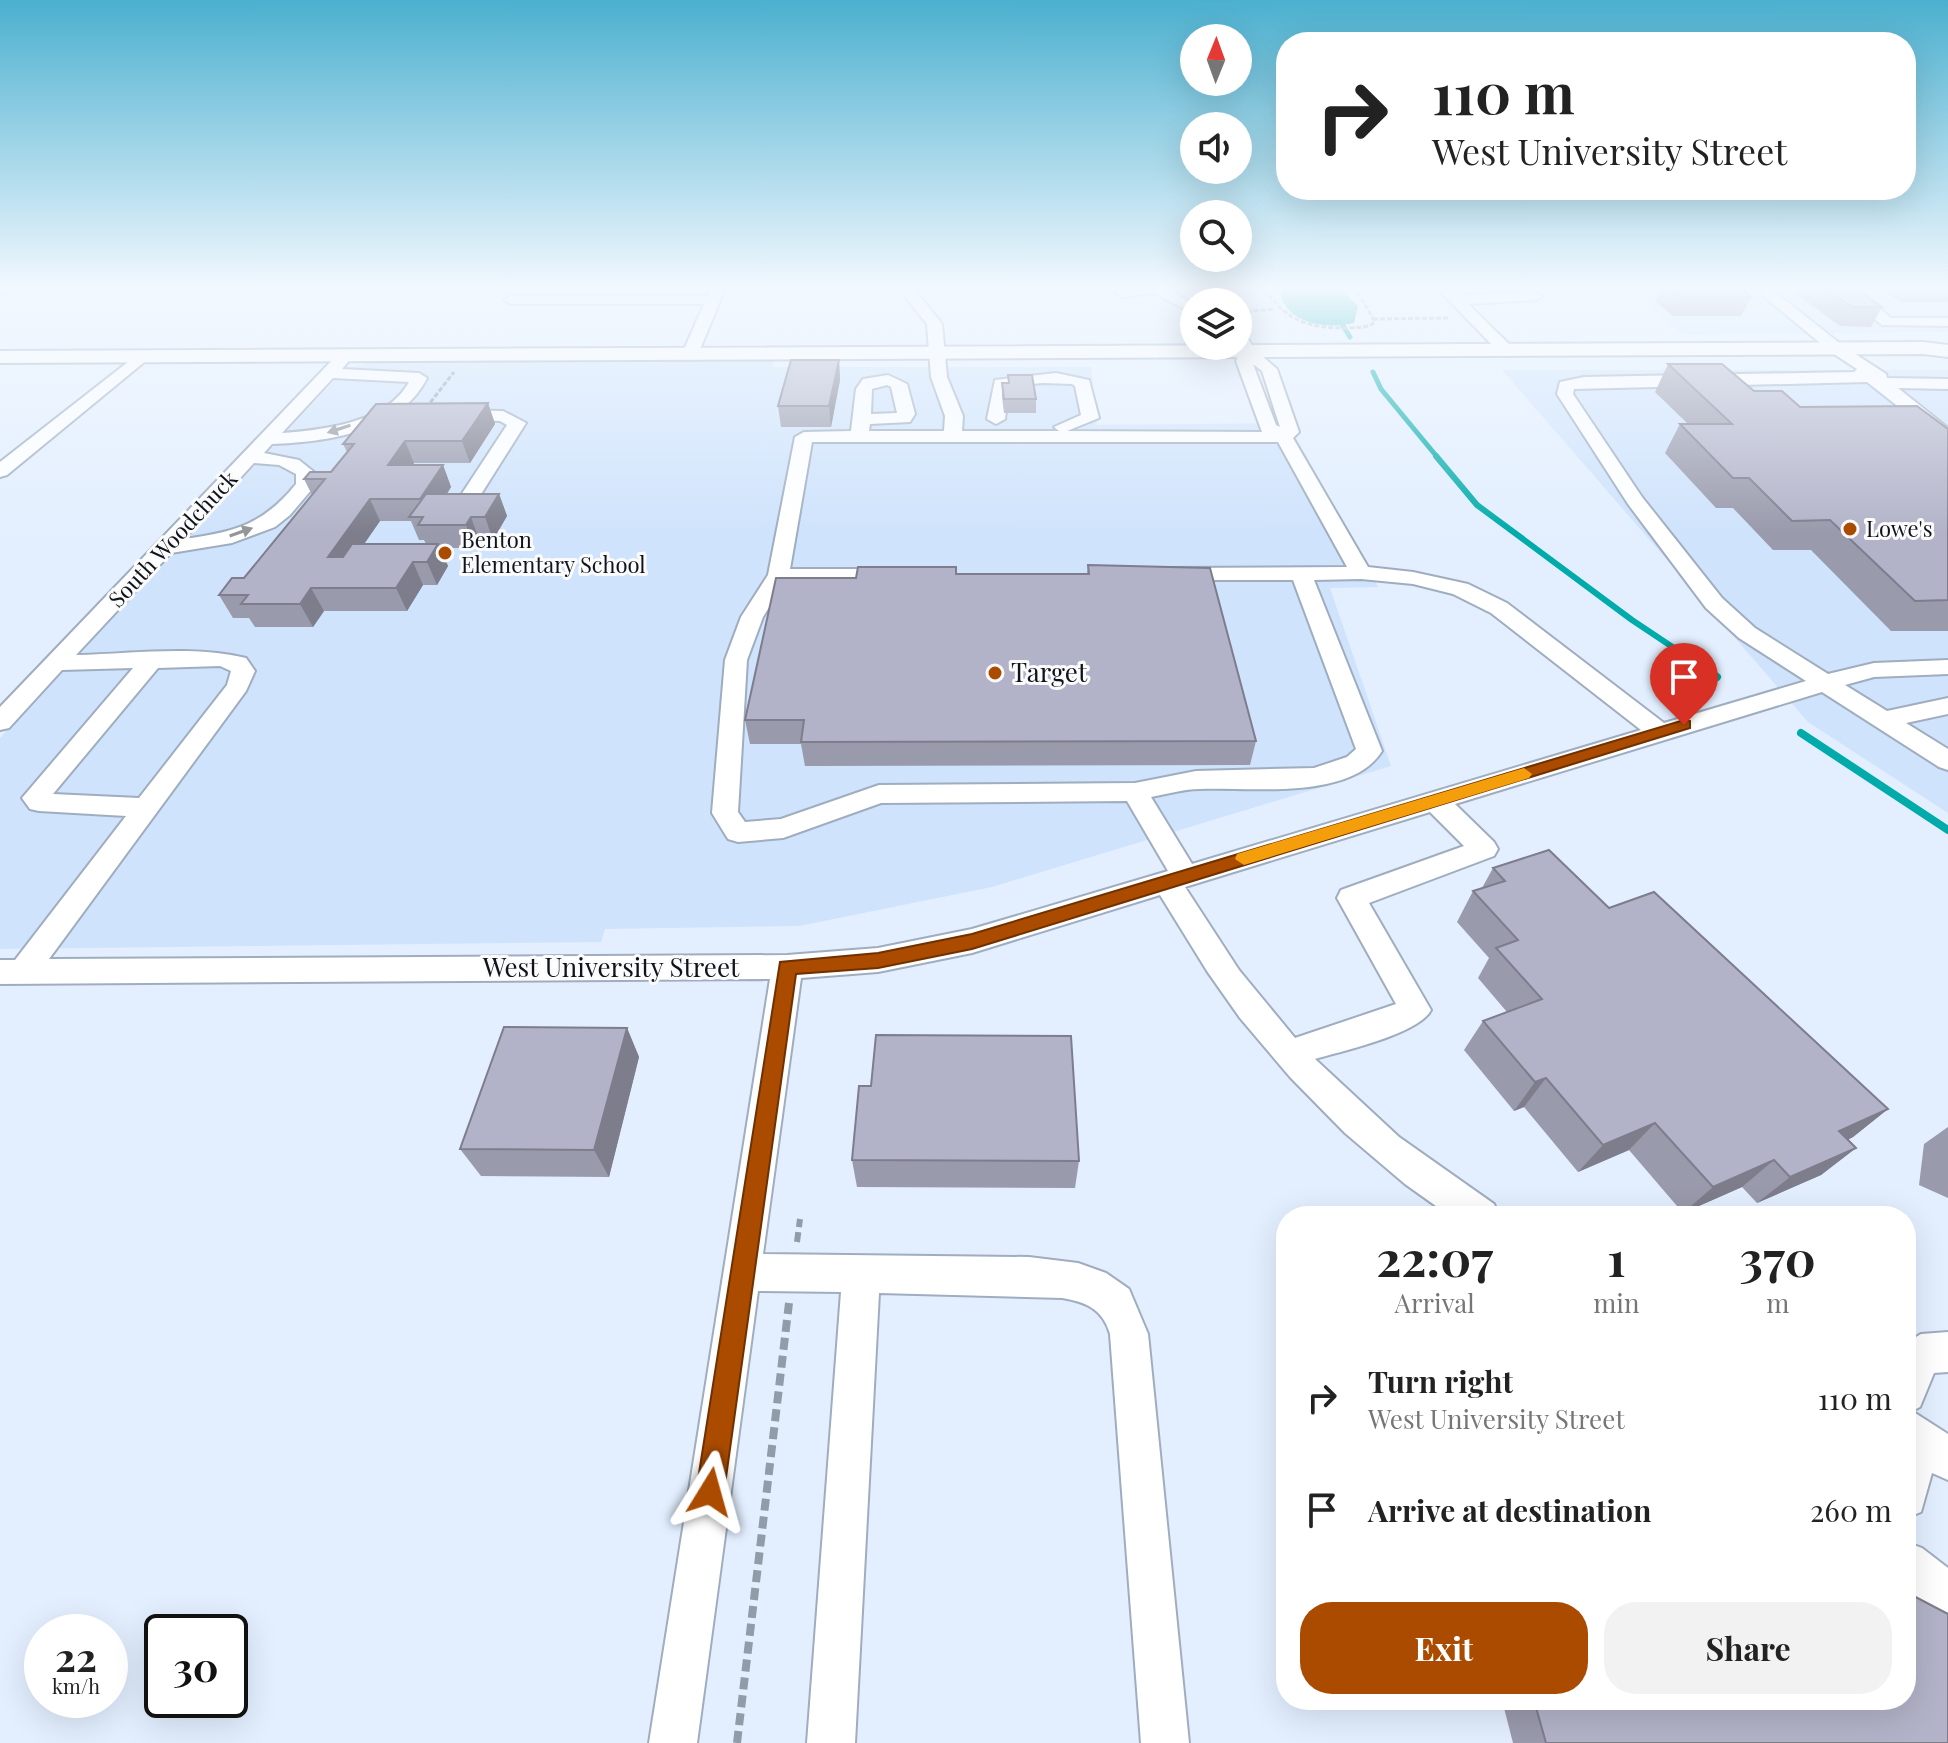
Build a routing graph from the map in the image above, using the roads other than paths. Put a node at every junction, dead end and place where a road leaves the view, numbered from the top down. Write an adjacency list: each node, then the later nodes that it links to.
1 (124, 370): 17 (street)
2 (332, 370): 6 (street, South Woodchuck)
3 (939, 370): 12 (street)
4 (1247, 370): 13 (street)
5 (1863, 370): 7 (street)
6 (329, 373): 9 (street); 15 (street, South Woodchuck)
7 (1868, 374): 8 (street); 14 (street); 28 (street)
8 (1948, 384)
9 (386, 413): 15 (street, one-way to 15); 18 (street)
10 (1063, 426): 11 (street); 11 (street); 13 (street)
11 (997, 428): 12 (street)
12 (953, 435): 23 (street)
13 (1284, 437): 20 (street)
14 (1948, 437)
15 (267, 439): 16 (street, South Woodchuck)
16 (250, 458): 19 (street, South Woodchuck); 19 (street, one-way to 16)
17 (0, 471)
18 (471, 495)
19 (165, 548): 26 (street, South Woodchuck)
20 (1361, 573): 22 (street); 32 (street)
21 (1145, 574): 22 (street)
22 (1301, 574): 34 (street)
23 (778, 575): 24 (street); 34 (street)
24 (920, 575)
25 (154, 658): 26 (street); 36 (street); 36 (street)
26 (56, 663): 31 (street, South Woodchuck)
27 (1948, 667): 28 (street, West University Street)
28 (1824, 683): 30 (street); 32 (street, West University Street)
29 (1948, 706): 30 (street)
30 (1881, 720): 33 (street)
31 (0, 722)
32 (1659, 732): 35 (street, West University Street)
33 (1948, 761)
34 (1135, 792): 37 (street)
35 (1435, 801): 37 (street, West University Street); 40 (street)
36 (149, 808): 39 (street)
37 (1176, 879): 38 (street, West University Street); 40 (street)
38 (787, 967): 39 (street, West University Street); 42 (street)
39 (12, 972)
40 (1290, 1053): 41 (street)
41 (1467, 1206)
42 (742, 1272): 43 (street); 50 (street)
43 (861, 1273): 51 (street); 52 (street)
44 (1948, 1352): 45 (street)
45 (1916, 1367)
46 (1924, 1441): 47 (street)
47 (1916, 1466)
48 (1916, 1572): 49 (street)
49 (1948, 1596)
50 (673, 1743)
51 (831, 1743)
52 (1165, 1743)

